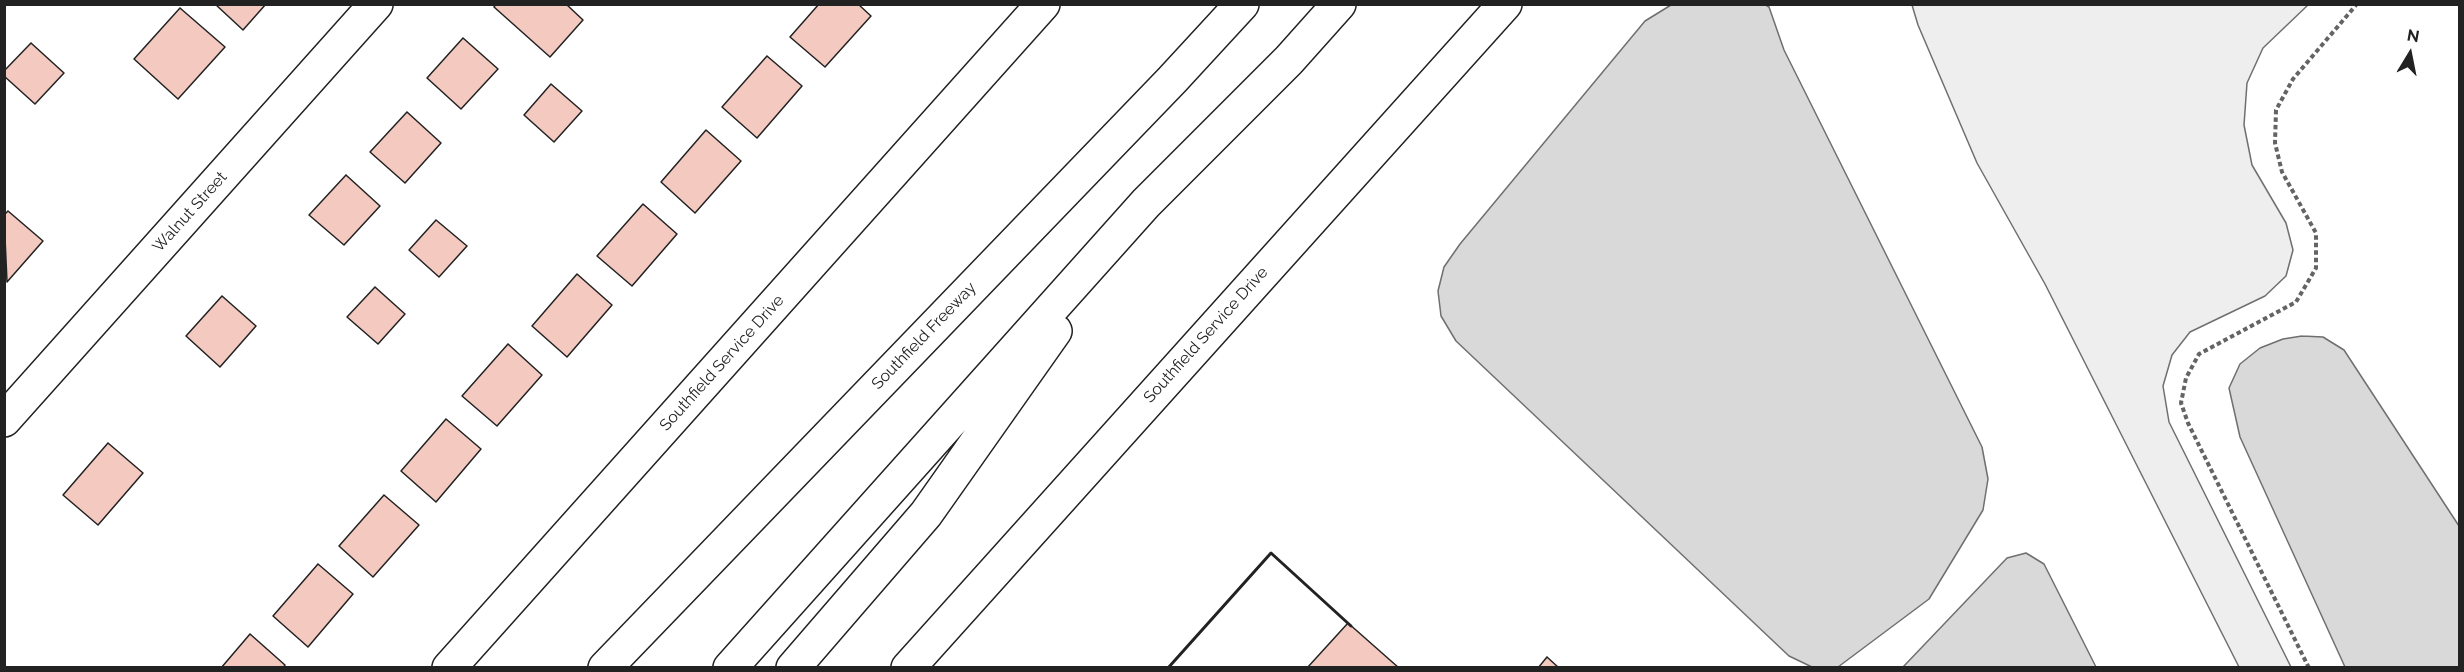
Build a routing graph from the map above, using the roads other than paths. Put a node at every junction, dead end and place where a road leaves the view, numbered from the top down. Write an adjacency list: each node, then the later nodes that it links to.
1 (376, 4): 7 (main road, Walnut Street)
2 (1043, 4): 8 (main road, Southfield Service Drive)
3 (1242, 4): 9 (main road, Southfield Freeway)
4 (1339, 4): 6 (main road)
5 (1505, 4): 12 (main road, Southfield Service Drive)
6 (1146, 202): 10 (main road); 11 (main road)
7 (4, 420)
8 (448, 668)
9 (605, 668)
10 (730, 668)
11 (793, 668)
12 (908, 668)

